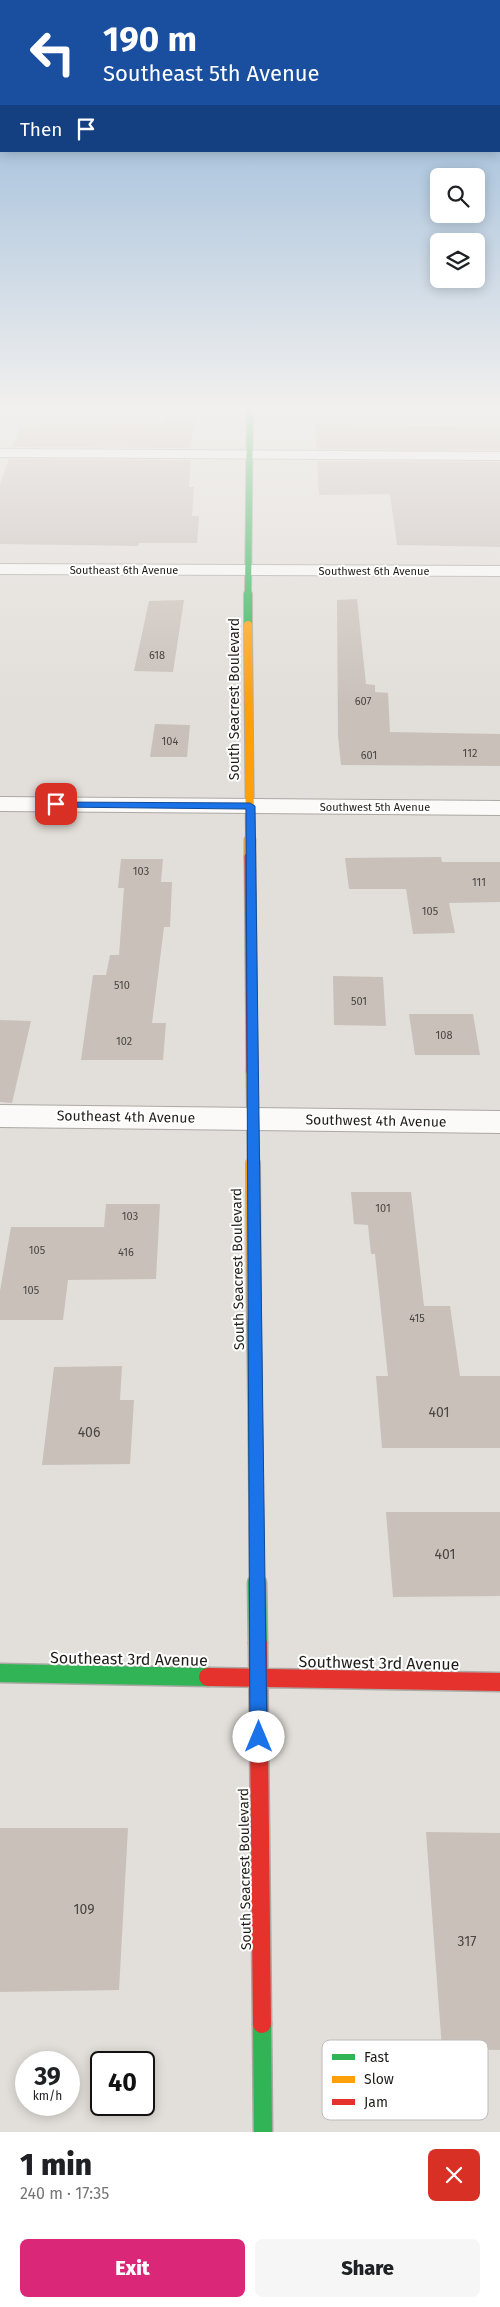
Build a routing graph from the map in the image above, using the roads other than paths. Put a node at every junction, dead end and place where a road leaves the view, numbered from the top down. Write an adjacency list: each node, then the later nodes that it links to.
1 (250, 504): 3 (street, South Seacrest Boulevard)
2 (0, 569): 3 (street, Southeast 6th Avenue)
3 (248, 570): 4 (street, Southwest 6th Avenue); 6 (street, South Seacrest Boulevard)
4 (500, 571)
5 (0, 804): 6 (street, Southwest 5th Avenue)
6 (250, 806): 7 (street, Southwest 5th Avenue); 9 (street, South Seacrest Boulevard)
7 (500, 808)
8 (0, 1116): 9 (street, Southeast 4th Avenue)
9 (252, 1119): 10 (street, Southwest 4th Avenue); 12 (street, South Seacrest Boulevard)
10 (500, 1122)
11 (0, 1673): 12 (street, Southeast 3rd Avenue)
12 (258, 1677): 13 (street, Southwest 3rd Avenue); 14 (street, South Seacrest Boulevard)
13 (500, 1682)
14 (263, 2132)

